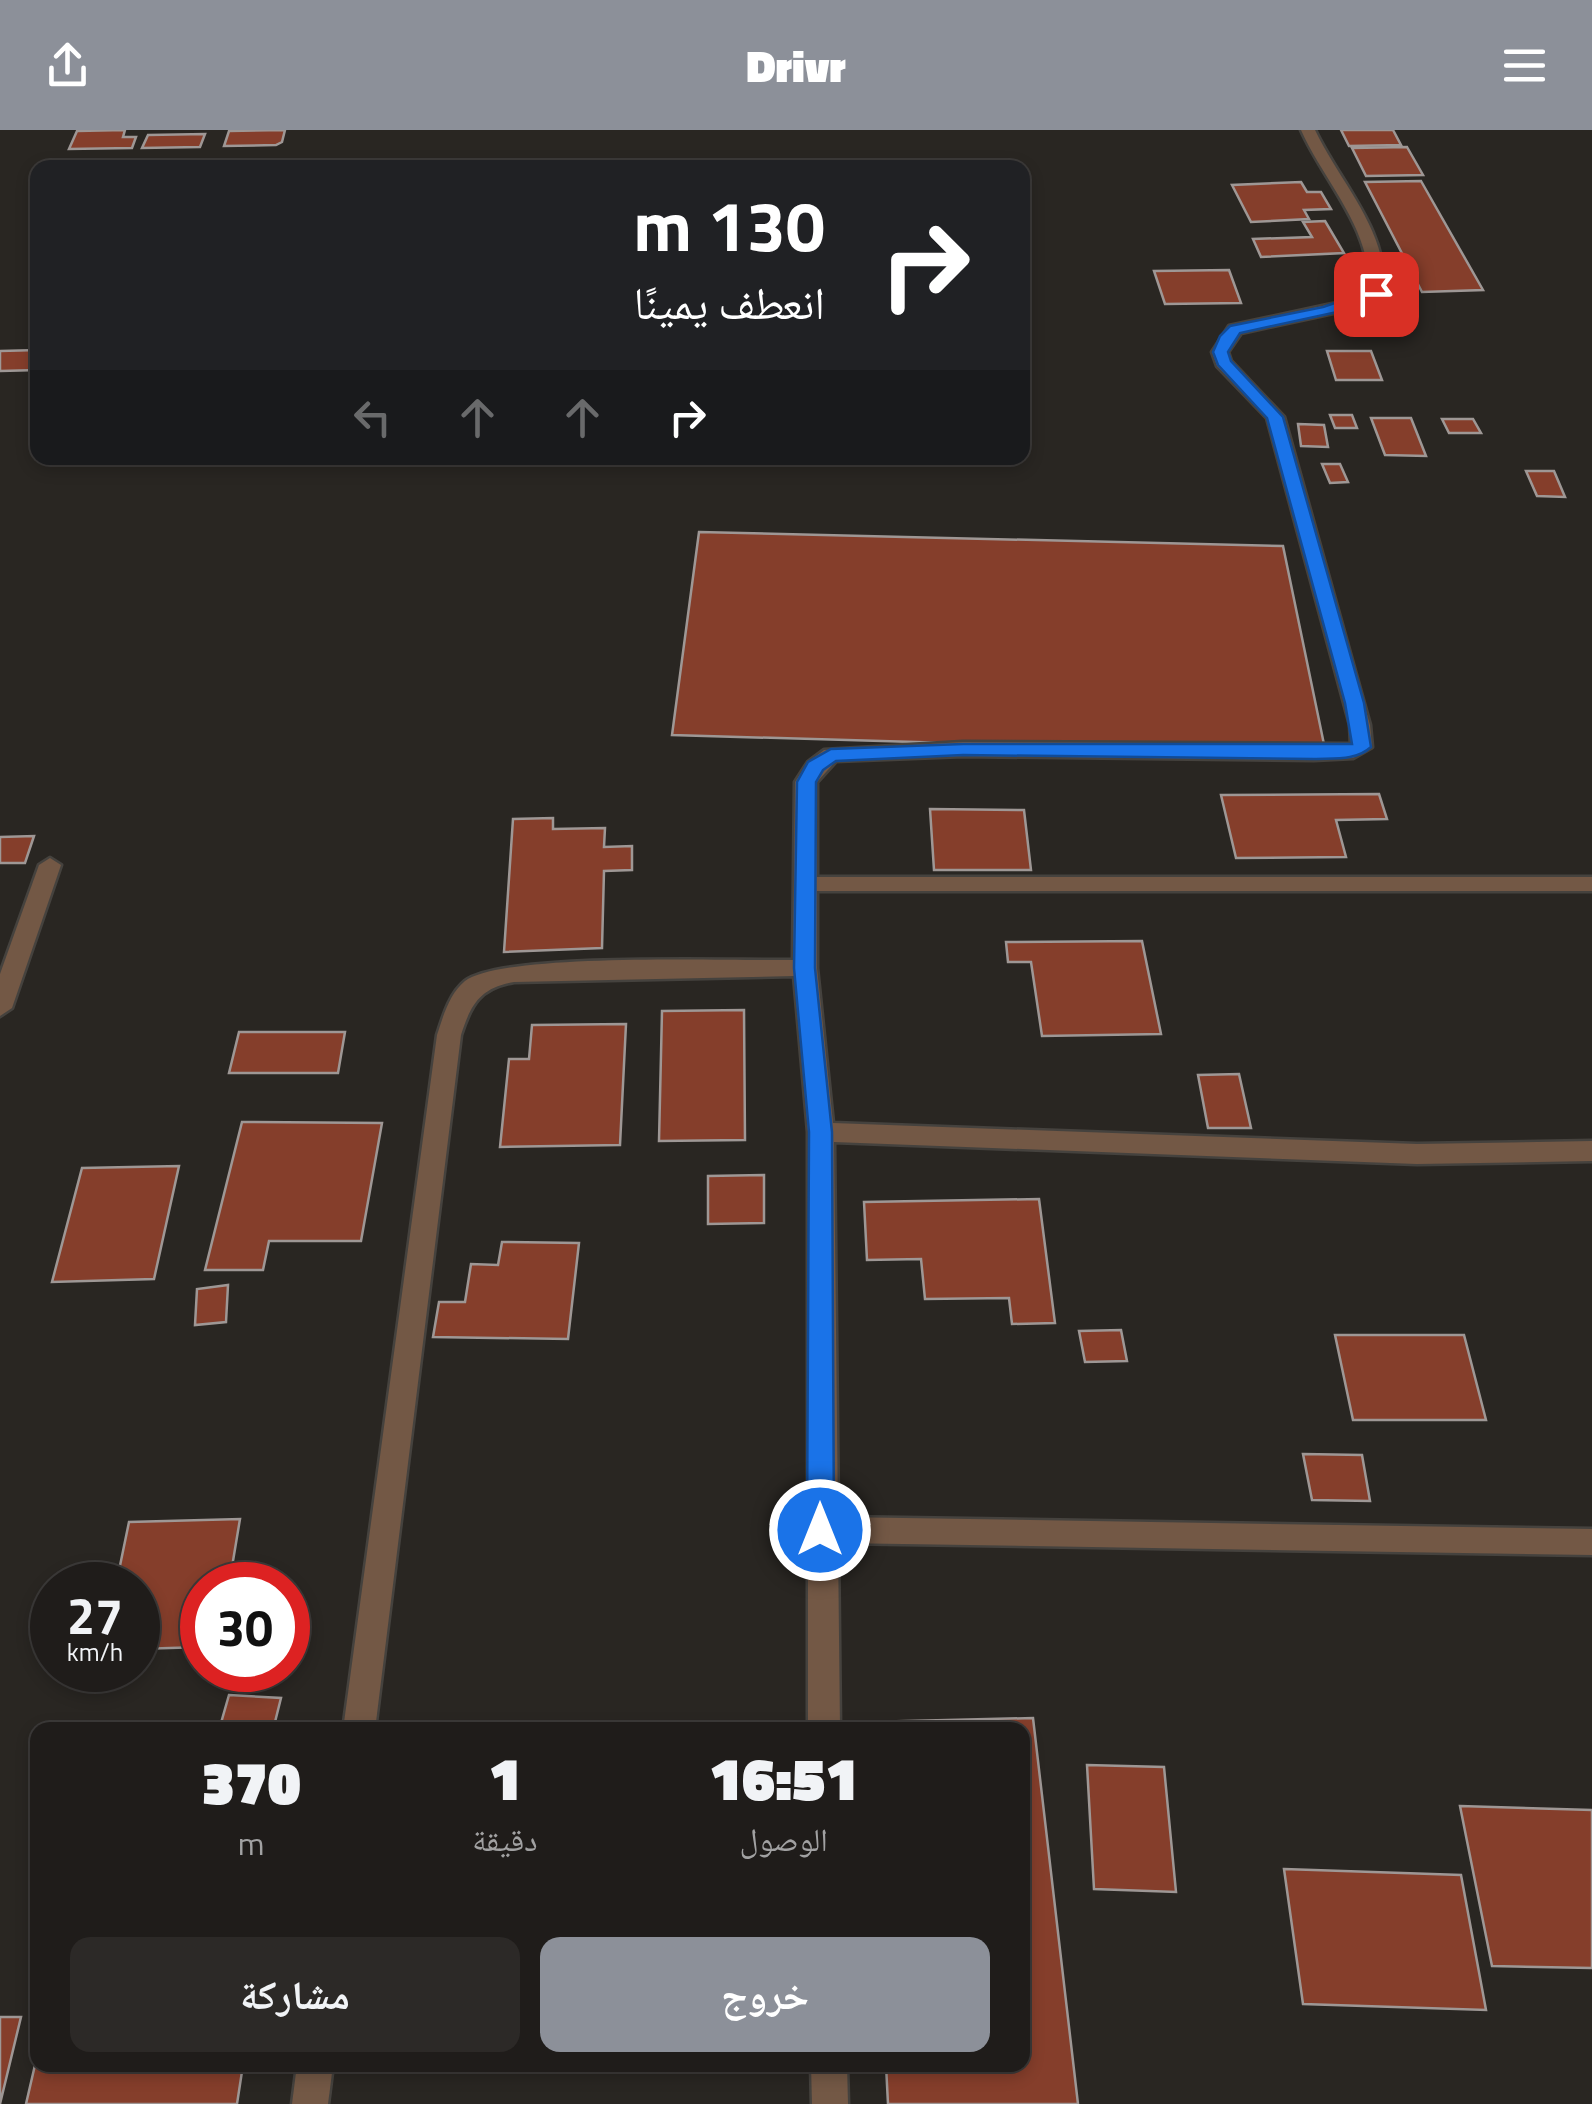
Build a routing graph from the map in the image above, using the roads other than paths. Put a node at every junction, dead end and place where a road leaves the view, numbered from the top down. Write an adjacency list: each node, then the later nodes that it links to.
1 (1308, 130): 3 (street)
2 (50, 865): 6 (street)
3 (807, 884): 4 (street); 5 (street)
4 (1592, 884)
5 (805, 968): 7 (street); 11 (street)
6 (0, 1008)
7 (820, 1132): 8 (street); 9 (street)
8 (1592, 1151)
9 (820, 1530): 10 (street); 12 (street)
10 (1592, 1542)
11 (360, 1722)
12 (824, 1722)
13 (314, 2072): 15 (street)
14 (829, 2072): 16 (street)
15 (310, 2104)
16 (830, 2104)

